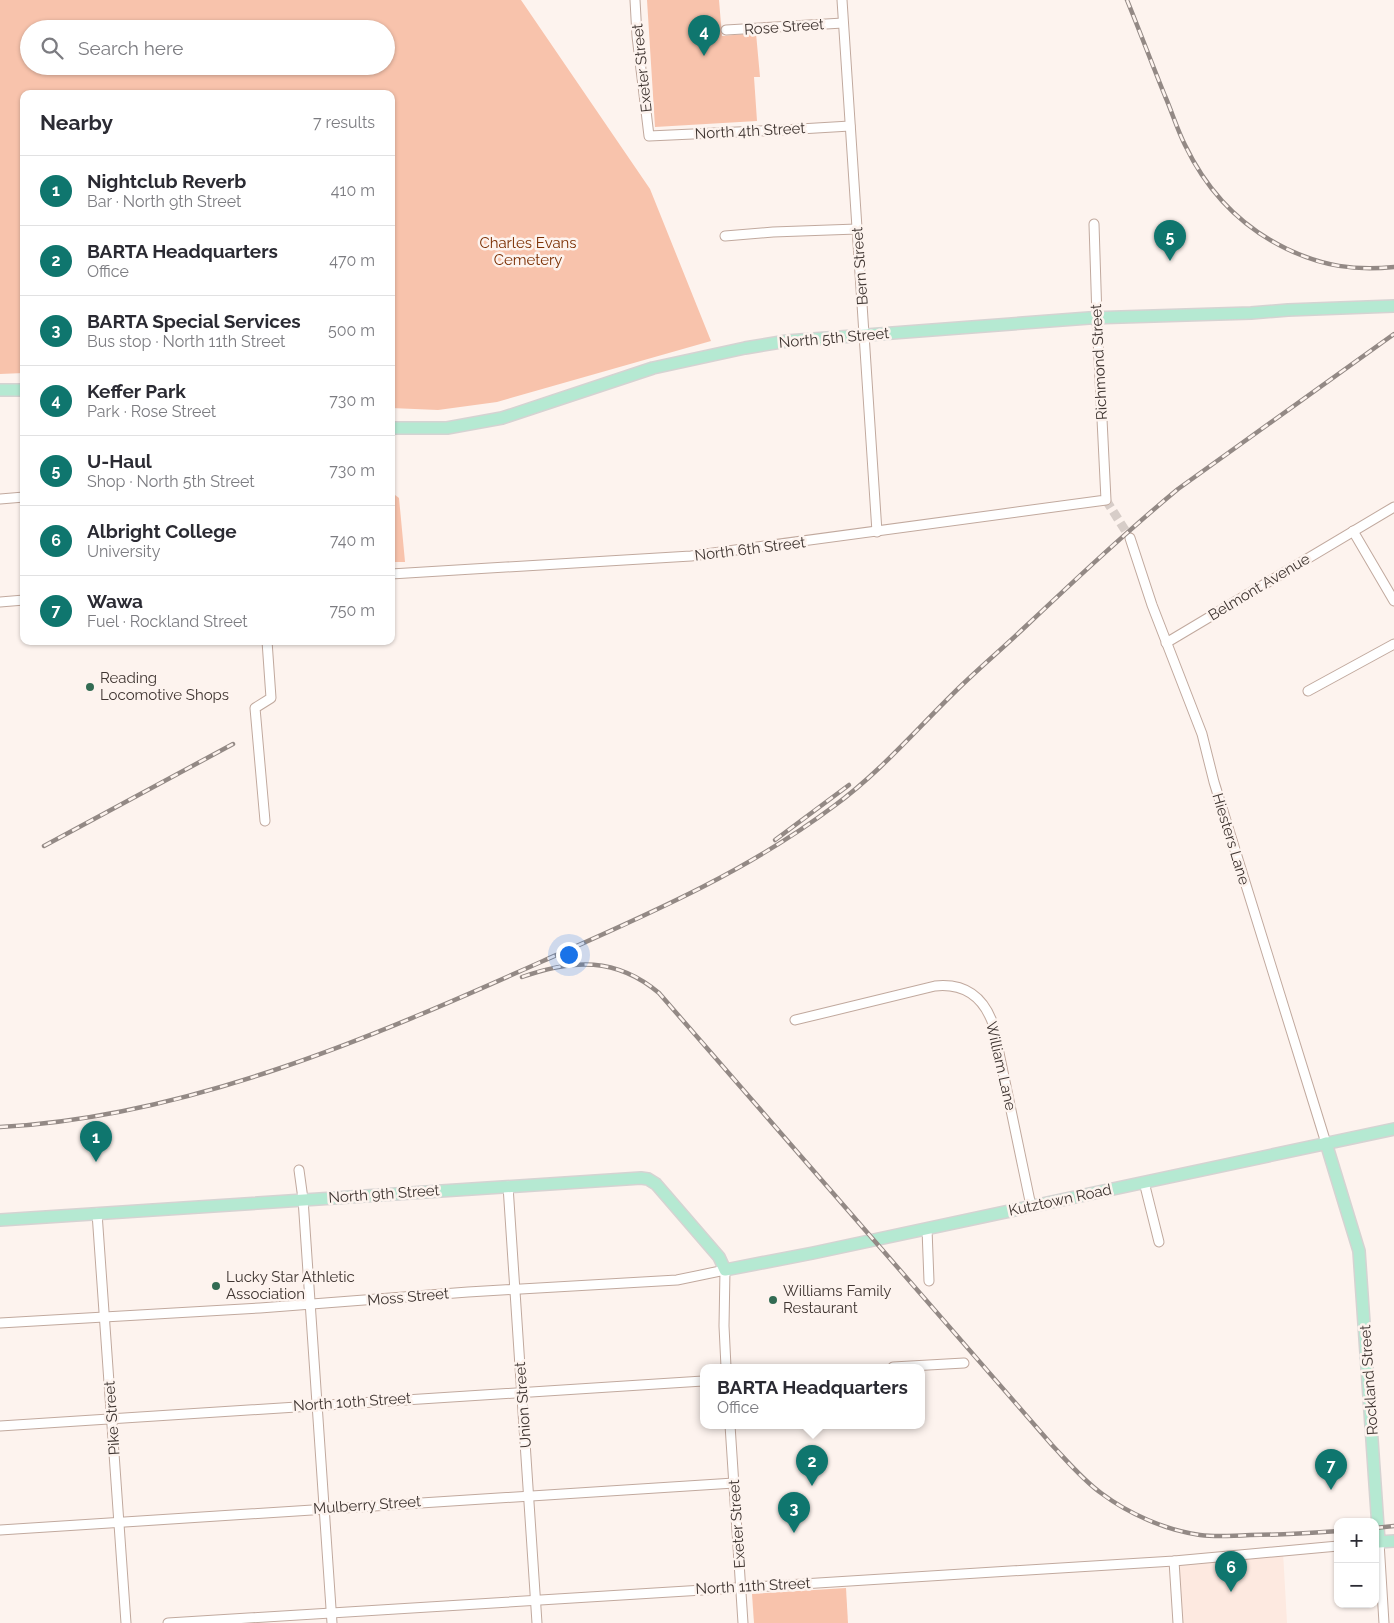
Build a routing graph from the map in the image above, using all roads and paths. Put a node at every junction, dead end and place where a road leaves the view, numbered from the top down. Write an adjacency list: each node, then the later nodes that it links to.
1 (635, 0): 6 (street, Exeter Street)
2 (842, 0): 3 (street, Bern Street)
3 (843, 23): 4 (street, Rose Street); 5 (street, Bern Street)
4 (726, 30)
5 (850, 126): 6 (street, North 4th Street); 8 (street, Bern Street)
6 (649, 136)
7 (1094, 224): 11 (street, Richmond Street)
8 (857, 229): 9 (street); 12 (street, Bern Street)
9 (724, 236)
10 (1394, 306): 11 (main road, North 5th Street)
11 (1097, 318): 12 (main road, North 5th Street); 18 (street, Richmond Street)
12 (864, 335): 15 (main road, North 5th Street); 21 (street, Bern Street)
13 (0, 390): 14 (main road)
14 (20, 390)
15 (395, 428)
16 (20, 497): 17 (street)
17 (0, 499)
18 (1106, 500): 21 (street, North 6th Street)
19 (1394, 507): 20 (street, Belmont Avenue)
20 (1353, 530): 25 (street); 27 (street, Belmont Avenue)
21 (877, 532): 23 (street, North 6th Street)
22 (1130, 538): 27 (street, Hiesters Lane)
23 (395, 574)
24 (20, 600): 26 (street)
25 (1394, 601)
26 (0, 602)
27 (1166, 643): 34 (street, Hiesters Lane)
28 (1394, 644): 30 (street)
29 (267, 645): 31 (street)
30 (1308, 692)
31 (265, 822)
32 (795, 1020): 39 (street, William Lane)
33 (1394, 1129): 34 (main road, Kutztown Road)
34 (1326, 1143): 36 (main road, Kutztown Road); 62 (main road, Rockland Street)
35 (299, 1170): 38 (street)
36 (1144, 1182): 39 (main road, Kutztown Road); 43 (street)
37 (508, 1186): 38 (main road, North 9th Street); 44 (main road, North 9th Street); 46 (street, Union Street)
38 (303, 1199): 40 (main road, North 9th Street); 47 (street)
39 (1031, 1206): 42 (main road, Kutztown Road)
40 (97, 1213): 41 (main road, North 9th Street); 48 (street, Pike Street)
41 (0, 1220)
42 (927, 1229): 44 (main road, Kutztown Road); 45 (street)
43 (1158, 1242)
44 (725, 1270): 46 (street, Moss Street); 51 (street)
45 (929, 1281)
46 (515, 1289): 47 (street, Moss Street); 54 (street, Union Street)
47 (310, 1305): 48 (street, Moss Street); 55 (street)
48 (105, 1317): 49 (street, Moss Street); 56 (street, Pike Street)
49 (0, 1323)
50 (964, 1362): 52 (street)
51 (726, 1364)
52 (925, 1365)
53 (700, 1381): 54 (street, North 10th Street)
54 (522, 1392): 55 (street, North 10th Street); 60 (street, Union Street)
55 (317, 1404): 56 (street, North 10th Street); 61 (street)
56 (112, 1418): 57 (street, North 10th Street); 63 (street, Pike Street)
57 (0, 1426)
58 (730, 1429): 59 (street, Exeter Street)
59 (734, 1483): 60 (street, Mulberry Street); 70 (street, Exeter Street)
60 (528, 1495): 61 (street, Mulberry Street); 71 (street, Union Street)
61 (324, 1508): 63 (street, Mulberry Street); 72 (street)
62 (1376, 1518)
63 (119, 1522): 64 (street, Mulberry Street); 73 (street, Pike Street)
64 (0, 1530)
65 (1394, 1541): 66 (main road)
66 (1379, 1542)
67 (1334, 1546): 68 (street, North 11th Street)
68 (1174, 1560): 70 (street, North 11th Street); 78 (street)
69 (1379, 1563): 79 (street, Rockland Street)
70 (741, 1587): 71 (street, North 11th Street); 77 (street, Exeter Street)
71 (536, 1600): 72 (street, North 11th Street); 76 (street, Union Street)
72 (331, 1612): 74 (street, North 11th Street); 75 (street)
73 (126, 1623)
74 (168, 1623)
75 (332, 1623)
76 (537, 1623)
77 (744, 1623)
78 (1178, 1623)
79 (1384, 1623)

